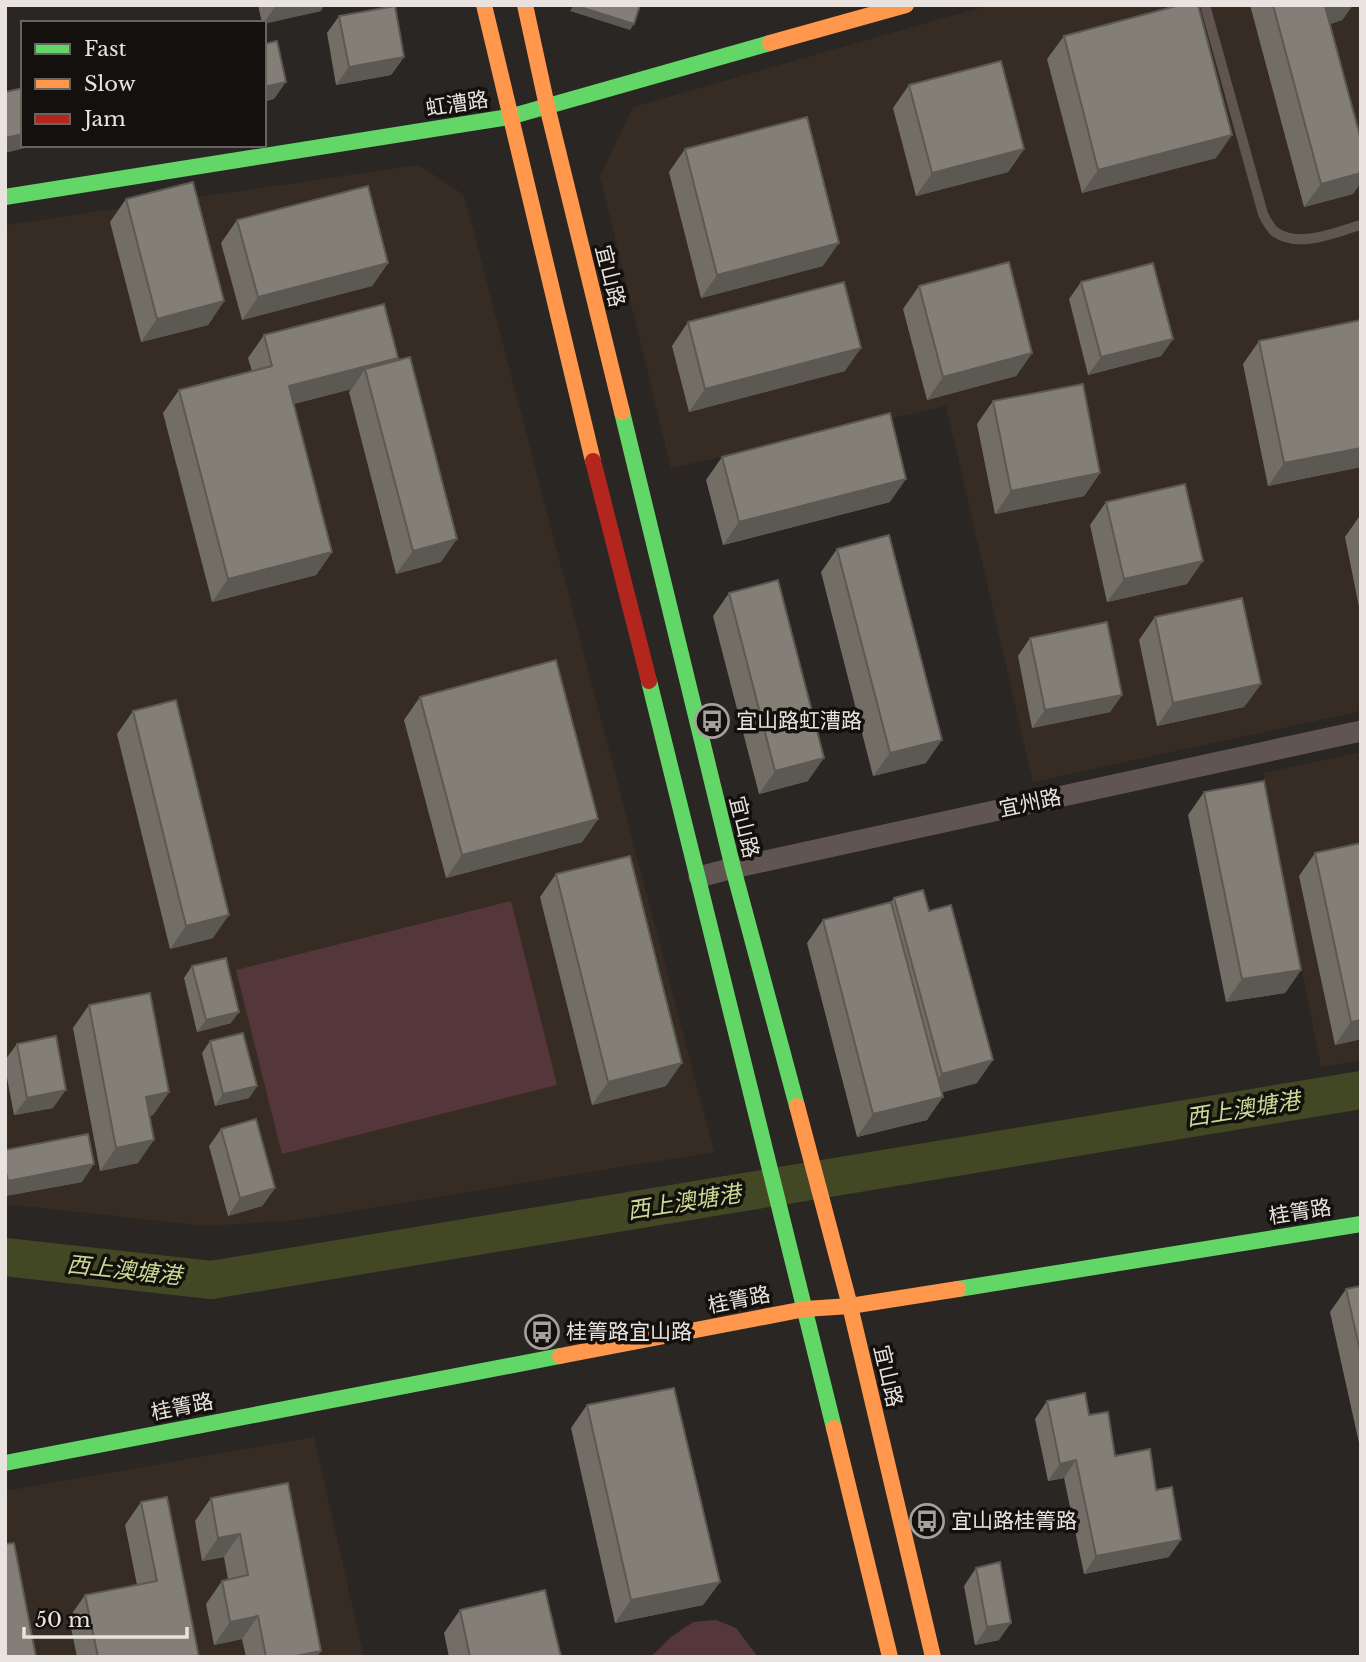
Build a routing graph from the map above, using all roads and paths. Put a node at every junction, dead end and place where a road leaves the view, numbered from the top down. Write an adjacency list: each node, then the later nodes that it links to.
1 (484, 5): 6 (main road)
2 (525, 5): 5 (main road, 宜山路)
3 (906, 5): 5 (main road, 虹漕路)
4 (1205, 5): 8 (lane)
5 (547, 106): 6 (main road, 虹漕路); 10 (main road, 宜山路)
6 (509, 117): 7 (main road, 虹漕路); 11 (main road)
7 (5, 197)
8 (1361, 225)
9 (1361, 732): 10 (street, 宜州路)
10 (733, 868): 11 (street, 宜州路); 13 (main road, 宜山路)
11 (699, 877): 14 (main road)
12 (1361, 1224): 13 (main road, 桂箐路)
13 (850, 1306): 14 (main road, 桂箐路); 17 (main road, 宜山路)
14 (805, 1309): 15 (main road, 桂箐路); 16 (main road)
15 (5, 1463)
16 (890, 1657)
17 (933, 1657)

